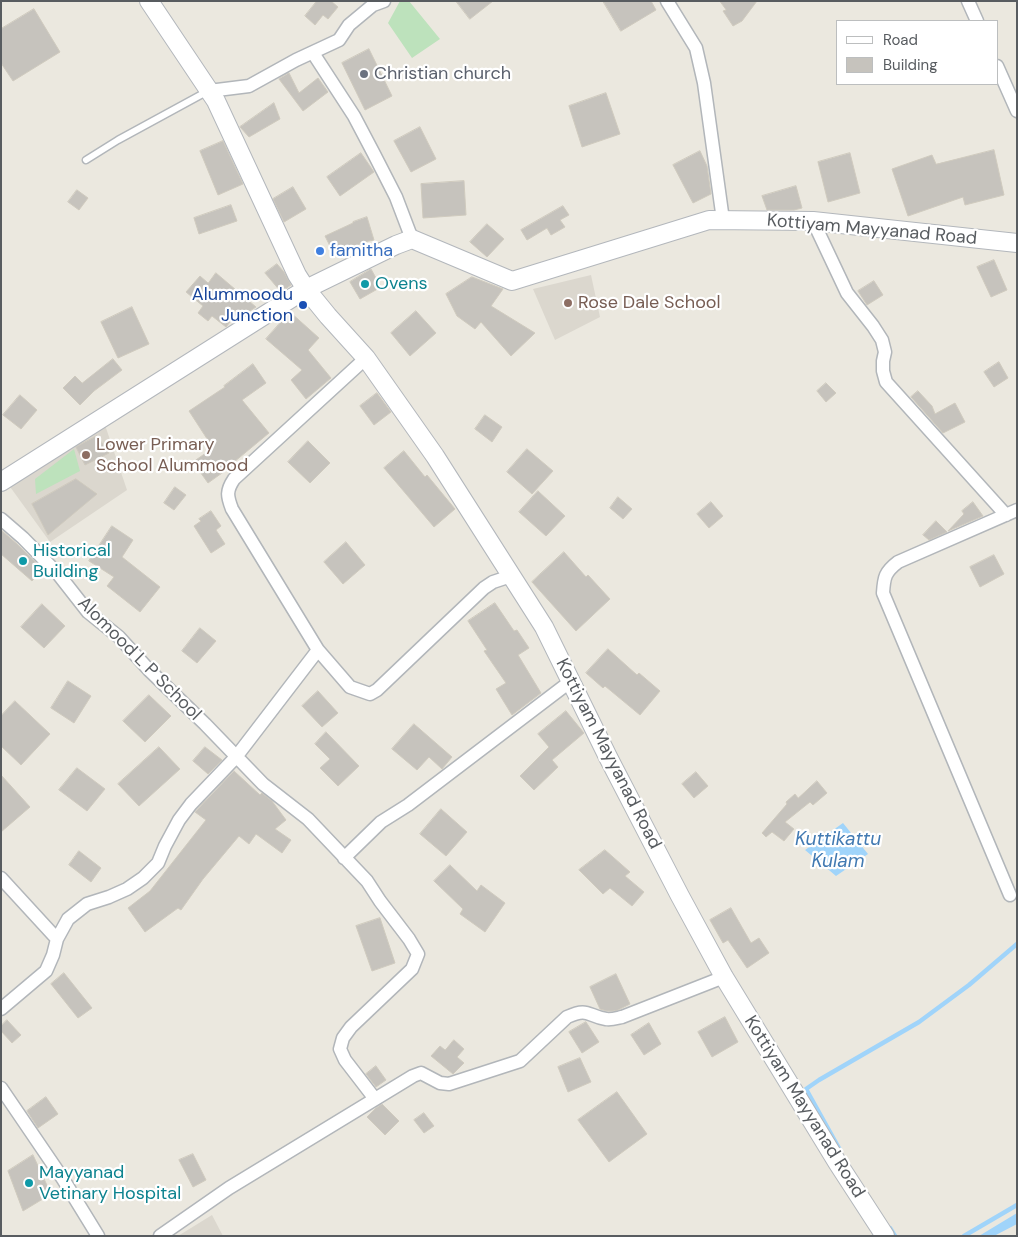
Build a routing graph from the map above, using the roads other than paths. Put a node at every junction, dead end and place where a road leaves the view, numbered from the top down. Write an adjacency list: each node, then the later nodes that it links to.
1 (149, 1): 8 (street, Kottiyam Mayyanad Road)
2 (667, 1): 11 (street)
3 (968, 1): 5 (street)
4 (376, 2): 6 (street)
5 (977, 20)
6 (312, 53): 8 (street); 13 (street)
7 (998, 68): 9 (street)
8 (209, 91): 10 (lane); 15 (street, Kottiyam Mayyanad Road)
9 (1017, 112)
10 (86, 160)
11 (723, 220): 12 (street, Kottiyam Mayyanad Road); 13 (street, Kottiyam Mayyanad Road)
12 (813, 222): 14 (street, Kottiyam Mayyanad Road); 18 (street)
13 (412, 239): 15 (street)
14 (1017, 243)
15 (306, 289): 16 (street, Kottiyam Mayyanad Road); 17 (street)
16 (366, 358): 20 (street, Kottiyam Mayyanad Road); 21 (street)
17 (1, 482)
18 (1011, 512): 26 (street)
19 (1, 518): 23 (street, Alomood L P School)
20 (511, 576): 21 (street); 22 (street, Kottiyam Mayyanad Road)
21 (318, 650): 23 (street)
22 (570, 681): 24 (street); 28 (street, Kottiyam Mayyanad Road)
23 (236, 757): 24 (street, Alomood L P School); 27 (street)
24 (344, 858): 31 (street, Alomood L P School)
25 (1, 878): 27 (street)
26 (1010, 895)
27 (57, 938): 29 (street)
28 (724, 977): 31 (street); 34 (street, Kottiyam Mayyanad Road)
29 (1, 1009)
30 (1, 1088): 32 (street)
31 (375, 1099): 33 (street)
32 (98, 1236)
33 (160, 1236)
34 (885, 1236)

